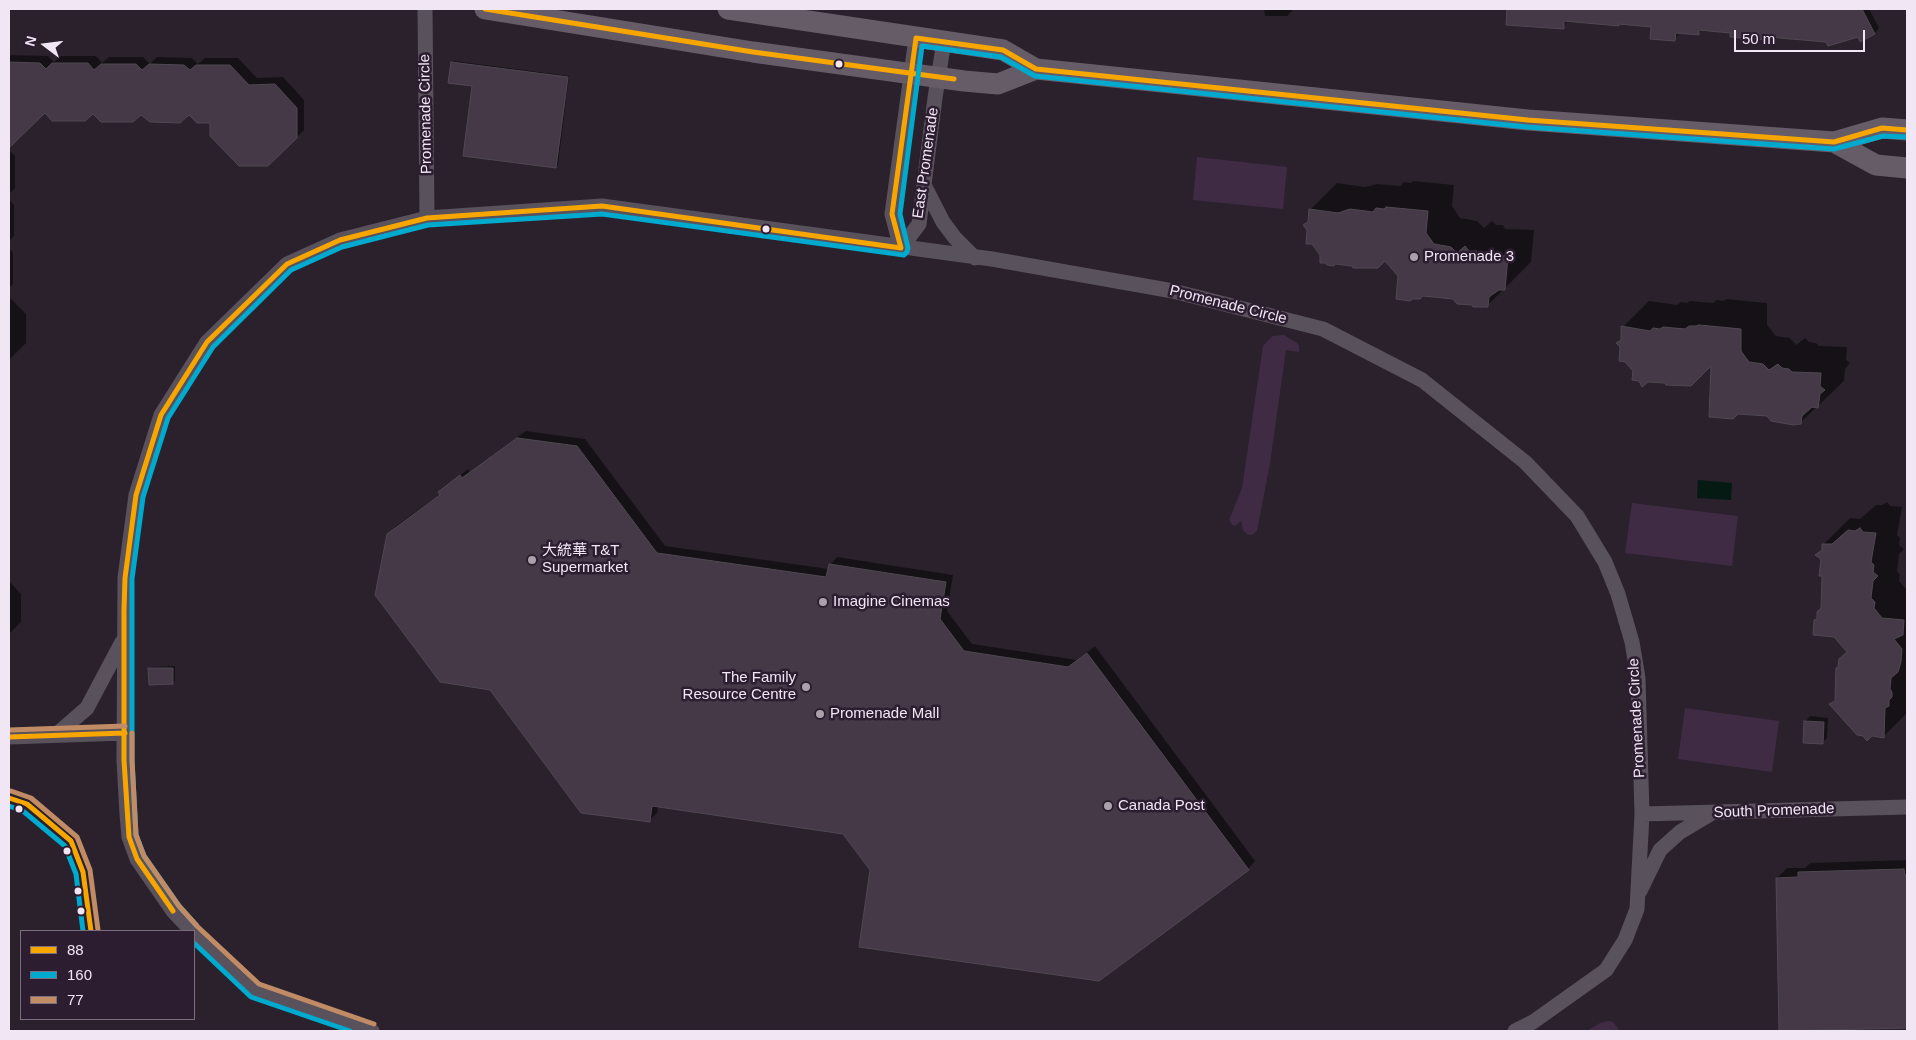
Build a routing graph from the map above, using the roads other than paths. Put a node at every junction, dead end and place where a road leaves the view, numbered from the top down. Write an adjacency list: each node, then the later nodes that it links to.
1 (425, 9): 13 (street, Promenade Circle)
2 (485, 9): 7 (main road)
3 (728, 9): 4 (main road)
4 (916, 38): 5 (main road); 7 (street, East Promenade)
5 (944, 41): 6 (main road); 8 (street, East Promenade)
6 (1036, 68): 8 (main road); 10 (main road)
7 (912, 74): 8 (main road); 14 (street, East Promenade)
8 (938, 78): 12 (street, East Promenade)
9 (1907, 130): 10 (main road)
10 (1834, 142): 11 (main road)
11 (1907, 168)
12 (924, 185): 14 (street, East Promenade); 15 (street)
13 (427, 218): 14 (street, Promenade Circle); 16 (street, Promenade Circle)
14 (901, 248): 15 (street, Promenade Circle)
15 (975, 258): 22 (street, Promenade Circle)
16 (124, 638): 17 (street, Promenade Circle); 18 (street)
17 (124, 733): 18 (street); 24 (street, Promenade Circle)
18 (57, 734): 19 (street)
19 (9, 737)
20 (1907, 807): 21 (street, South Promenade)
21 (1713, 812): 22 (street, South Promenade); 23 (street, Promenade Circle)
22 (1642, 814): 23 (street, Promenade Circle)
23 (1638, 897): 27 (street, Promenade Circle)
24 (191, 930)
25 (195, 934): 26 (street, Promenade Circle)
26 (372, 1031)
27 (1515, 1031)

